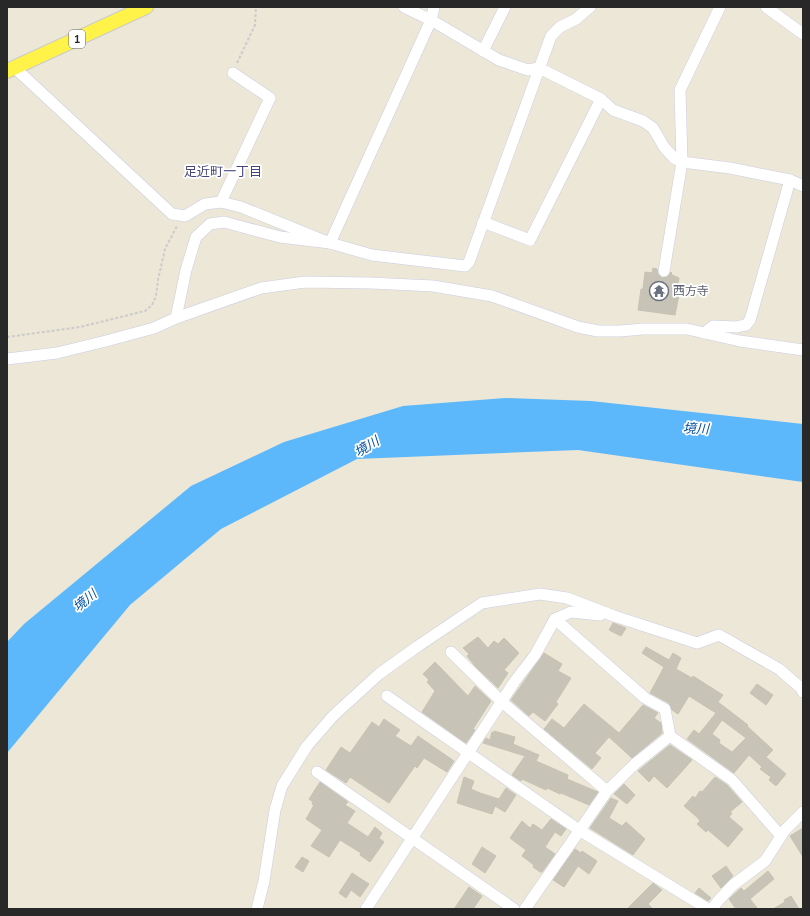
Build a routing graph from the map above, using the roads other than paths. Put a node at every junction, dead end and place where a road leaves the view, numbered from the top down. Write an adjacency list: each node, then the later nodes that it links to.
1 (146, 7): 12 (main road, 1)
2 (404, 7): 8 (street)
3 (434, 7): 8 (street)
4 (505, 7): 10 (street)
5 (590, 7): 11 (street)
6 (720, 7): 15 (street)
7 (766, 7): 9 (street)
8 (431, 20): 10 (street); 20 (street)
9 (803, 34)
10 (482, 51): 11 (street)
11 (539, 68): 14 (street); 19 (street)
12 (11, 69): 18 (street)
13 (233, 73): 18 (street)
14 (601, 99): 15 (street); 19 (street)
15 (682, 162): 16 (street); 21 (street)
16 (790, 180): 17 (street); 23 (street)
17 (803, 186)
18 (221, 202): 20 (street)
19 (484, 222): 20 (street)
20 (330, 243): 22 (street)
21 (664, 271)
22 (176, 318): 23 (street); 25 (street)
23 (704, 333): 24 (street)
24 (803, 350)
25 (7, 359)
26 (614, 616): 27 (street); 29 (street); 40 (street)
27 (555, 619): 31 (street); 32 (street)
28 (451, 652): 31 (street)
29 (803, 692)
30 (387, 696): 33 (street)
31 (502, 702): 33 (street); 35 (street)
32 (670, 736): 35 (street); 38 (street)
33 (468, 753): 37 (street); 39 (street)
34 (318, 772): 39 (street)
35 (607, 792): 37 (street)
36 (803, 812): 38 (street)
37 (579, 830): 43 (street); 44 (street)
38 (781, 836): 45 (street)
39 (413, 839): 41 (street); 42 (street)
40 (257, 909)
41 (366, 909)
42 (514, 909)
43 (525, 909)
44 (708, 909)
45 (712, 909)

